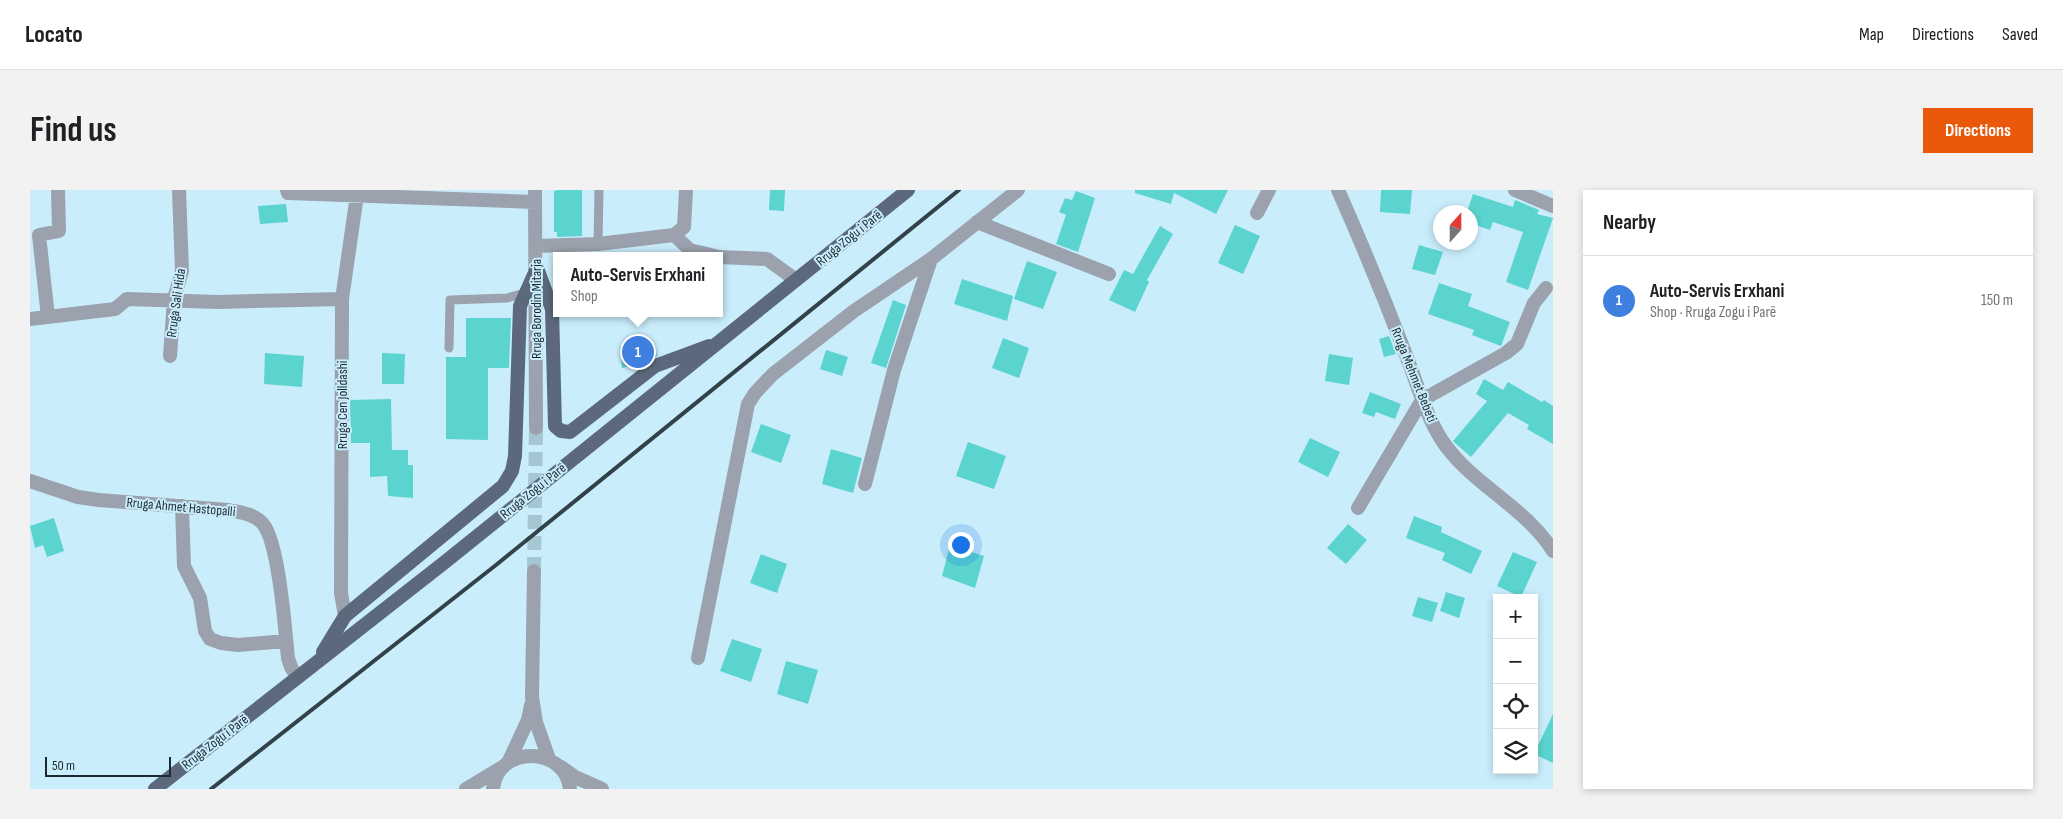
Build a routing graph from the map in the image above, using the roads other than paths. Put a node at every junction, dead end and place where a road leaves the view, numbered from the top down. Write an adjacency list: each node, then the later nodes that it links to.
1 (58, 190): 32 (street)
2 (178, 190): 30 (street, Rruga Sali Hida)
3 (287, 190): 13 (street)
4 (599, 190): 19 (lane)
5 (686, 190): 18 (street)
6 (908, 190): 26 (main road, Rruga Zogu i Parë)
7 (1018, 190): 17 (street)
8 (1269, 190): 16 (street)
9 (1338, 190): 37 (street, Rruga Mehmet Bebeti)
10 (1515, 190): 15 (street)
11 (397, 193): 12 (street); 13 (street)
12 (420, 194): 14 (street)
13 (357, 195): 31 (street, Rruga Cen Jolldashi)
14 (535, 196): 20 (street, Rruga Borodin Mitarja)
15 (1553, 206)
16 (1257, 213)
17 (977, 222): 23 (street); 25 (street)
18 (674, 235): 19 (street); 21 (street)
19 (598, 244): 20 (street)
20 (536, 246): 24 (street, Rruga Borodin Mitarja)
21 (698, 252)
22 (723, 257): 26 (street)
23 (931, 259): 40 (street); 48 (street)
24 (536, 268): 28 (main road); 29 (main road); 38 (street, Rruga Borodin Mitarja)
25 (1109, 274)
26 (796, 280): 34 (main road, Rruga Zogu i Parë)
27 (1546, 288): 37 (street)
28 (526, 293): 35 (lane); 45 (main road)
29 (552, 296): 34 (main road)
30 (174, 299): 31 (street); 32 (street); 36 (street, Rruga Sali Hida)
31 (342, 299): 45 (street, Rruga Cen Jolldashi)
32 (48, 317): 33 (street)
33 (30, 319)
34 (719, 343): 47 (main road, Rruga Zogu i Parë)
35 (450, 348)
36 (170, 356)
37 (1422, 400): 42 (street); 43 (street, Rruga Mehmet Bebeti)
38 (536, 428)
39 (30, 481): 41 (street, Rruga Ahmet Hastopalli)
40 (864, 484)
41 (182, 506): 46 (street, Rruga Ahmet Hastopalli); 46 (street)
42 (1358, 508)
43 (1553, 552)
44 (534, 571): 50 (street)
45 (345, 616): 47 (main road)
46 (286, 642): 49 (street, Rruga Ahmet Hastopalli)
47 (320, 658): 49 (main road, Rruga Zogu i Parë)
48 (698, 658)
49 (297, 677): 53 (main road, Rruga Zogu i Parë)
50 (532, 697): 51 (street); 52 (street)
51 (554, 762): 52 (street); 56 (street); 57 (street)
52 (506, 764): 54 (street); 55 (street)
53 (155, 789)
54 (466, 789)
55 (493, 789)
56 (570, 789)
57 (602, 789)

